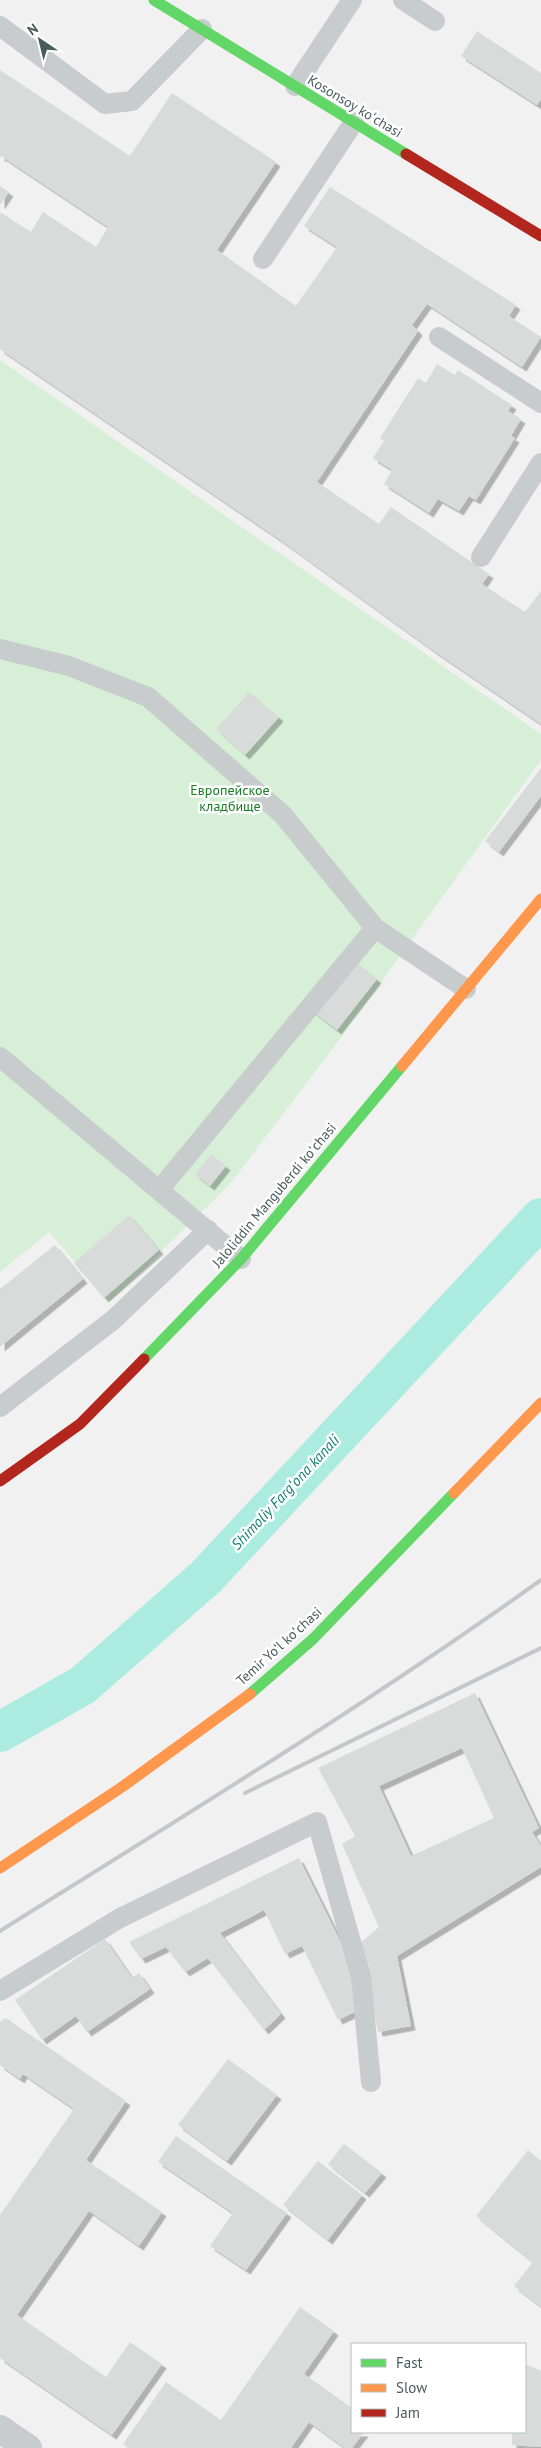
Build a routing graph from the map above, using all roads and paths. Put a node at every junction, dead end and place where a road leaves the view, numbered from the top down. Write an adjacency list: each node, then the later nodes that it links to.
1 (154, 0): 6 (main road, Kosonsoy koʻchasi)
2 (352, 0): 7 (lane)
3 (403, 0): 4 (lane)
4 (435, 21)
5 (0, 26): 6 (lane)
6 (202, 29): 7 (main road, Kosonsoy koʻchasi)
7 (295, 86): 8 (main road, Kosonsoy koʻchasi)
8 (354, 122): 9 (main road, Kosonsoy koʻchasi); 10 (lane)
9 (541, 236)
10 (263, 259)
11 (439, 337): 12 (lane)
12 (541, 403)
13 (541, 463): 14 (lane)
14 (481, 557)
15 (0, 649): 17 (lane)
16 (541, 899): 18 (main road, Jaloliddin Manguberdi koʻchasi)
17 (374, 928): 18 (lane); 20 (lane)
18 (466, 989): 22 (main road, Jaloliddin Manguberdi koʻchasi)
19 (0, 1057): 20 (lane)
20 (160, 1189): 21 (lane)
21 (208, 1230): 22 (lane); 24 (lane)
22 (241, 1259): 25 (main road, Jaloliddin Manguberdi koʻchasi)
23 (541, 1403): 26 (main road, Temir Yoʻl koʻchasi)
24 (0, 1407)
25 (0, 1480)
26 (0, 1868)
27 (0, 1991): 28 (lane)
28 (371, 2082)
29 (0, 2429): 30 (street)
30 (28, 2448)

